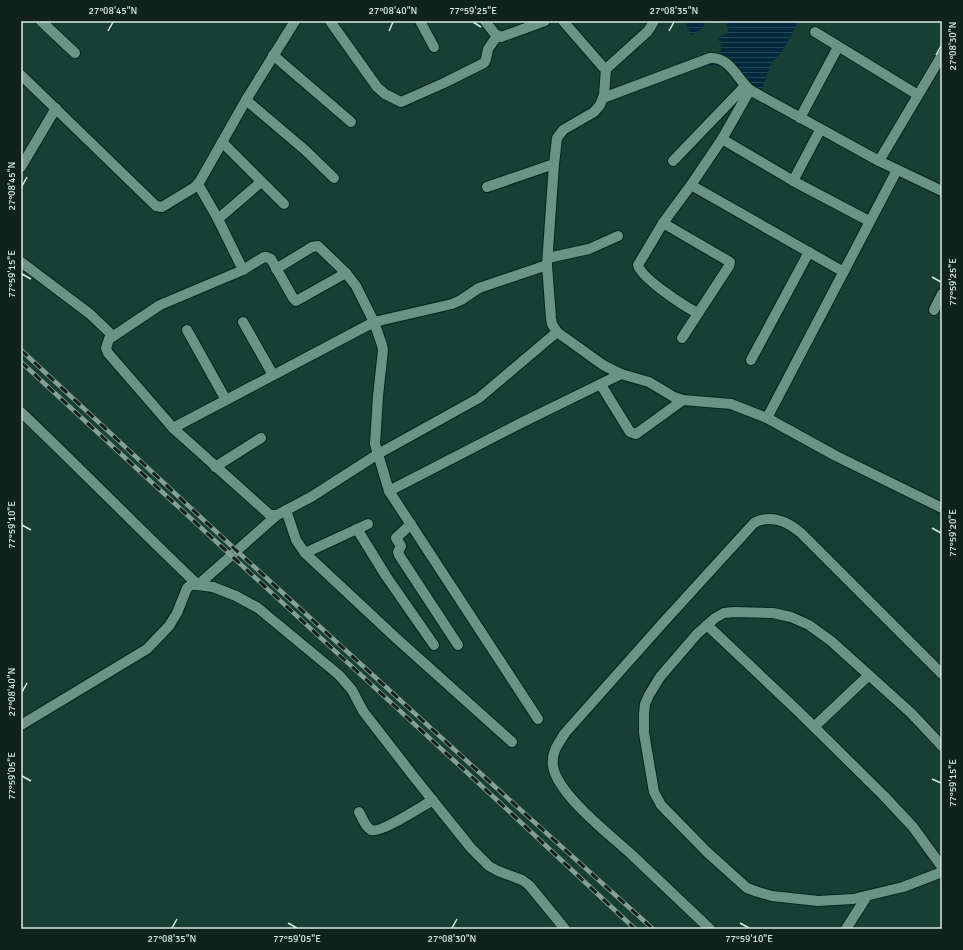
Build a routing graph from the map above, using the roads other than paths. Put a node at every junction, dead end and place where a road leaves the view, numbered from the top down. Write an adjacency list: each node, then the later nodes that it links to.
1 (41, 21): 13 (street)
2 (295, 21): 14 (street)
3 (330, 21): 10 (street)
4 (420, 21): 11 (street)
5 (485, 21): 10 (street)
6 (545, 21): 10 (street)
7 (563, 21): 16 (street)
8 (654, 21): 16 (street)
9 (815, 32): 12 (street)
10 (497, 36)
11 (434, 47)
12 (838, 47): 19 (street); 23 (street)
13 (75, 54)
14 (274, 55): 21 (street); 24 (street)
15 (942, 56): 19 (street)
16 (606, 69): 20 (street)
17 (21, 75): 22 (street)
18 (748, 88): 20 (street); 23 (street); 26 (street); 28 (street)
19 (918, 96): 29 (street)
20 (603, 98): 30 (street)
21 (246, 100): 27 (street); 33 (street)
22 (56, 108): 31 (street); 36 (street)
23 (800, 118): 25 (street)
24 (352, 122)
25 (820, 130): 29 (street); 34 (street)
26 (722, 139): 34 (street); 37 (street)
27 (222, 142): 35 (street); 36 (street)
28 (673, 161)
29 (879, 161): 32 (street)
30 (554, 164): 38 (street); 47 (street)
31 (21, 167)
32 (897, 170): 39 (street); 42 (street)
33 (334, 178)
34 (793, 181): 42 (street)
35 (261, 182): 40 (street); 41 (street)
36 (198, 184): 41 (street)
37 (691, 185): 43 (street); 45 (street)
38 (487, 187)
39 (942, 191)
40 (284, 204)
41 (218, 220): 49 (street)
42 (870, 221): 50 (street)
43 (663, 223): 54 (street); 54 (street)
44 (618, 236): 47 (street)
45 (809, 252): 50 (street); 61 (street)
46 (21, 262): 59 (street)
47 (547, 262): 56 (street); 58 (street)
48 (276, 269): 49 (street); 51 (street); 51 (street)
49 (243, 270): 59 (street)
50 (842, 271): 68 (street)
51 (346, 272): 56 (street)
52 (942, 294): 53 (street)
53 (934, 310)
54 (698, 312): 60 (street)
55 (243, 322): 63 (street)
56 (374, 322): 63 (street); 71 (street)
57 (188, 330): 65 (street)
58 (557, 332): 62 (street); 71 (street)
59 (113, 336): 69 (street)
60 (682, 338)
61 (750, 360)
62 (621, 374): 64 (street); 66 (street)
63 (273, 375): 65 (street)
64 (601, 385): 66 (street); 73 (street)
65 (226, 400): 69 (street)
66 (682, 400): 68 (street)
67 (21, 412): 81 (street)
68 (767, 418): 74 (street)
69 (173, 428): 72 (street)
70 (261, 438): 72 (street)
71 (378, 454): 73 (street); 75 (street)
72 (215, 467): 76 (street)
73 (390, 491): 78 (street)
74 (942, 508)
75 (286, 510): 76 (street); 80 (street)
76 (277, 515): 81 (street)
77 (368, 524): 79 (street)
78 (411, 524): 84 (street); 87 (street)
79 (356, 529): 80 (street); 83 (street)
80 (305, 553): 90 (street)
81 (198, 585): 88 (street); 92 (street)
82 (707, 625): 86 (street); 89 (street); 96 (street)
83 (434, 645)
84 (458, 645)
85 (942, 674): 98 (street)
86 (869, 675): 89 (street); 91 (street)
87 (538, 719)
88 (21, 726)
89 (814, 726): 94 (street)
90 (512, 742)
91 (942, 746)
92 (433, 800): 93 (street); 97 (street)
93 (359, 812)
94 (942, 867)
95 (942, 872): 96 (street)
96 (867, 896): 99 (street)
97 (565, 929)
98 (710, 929)
99 (846, 929)

